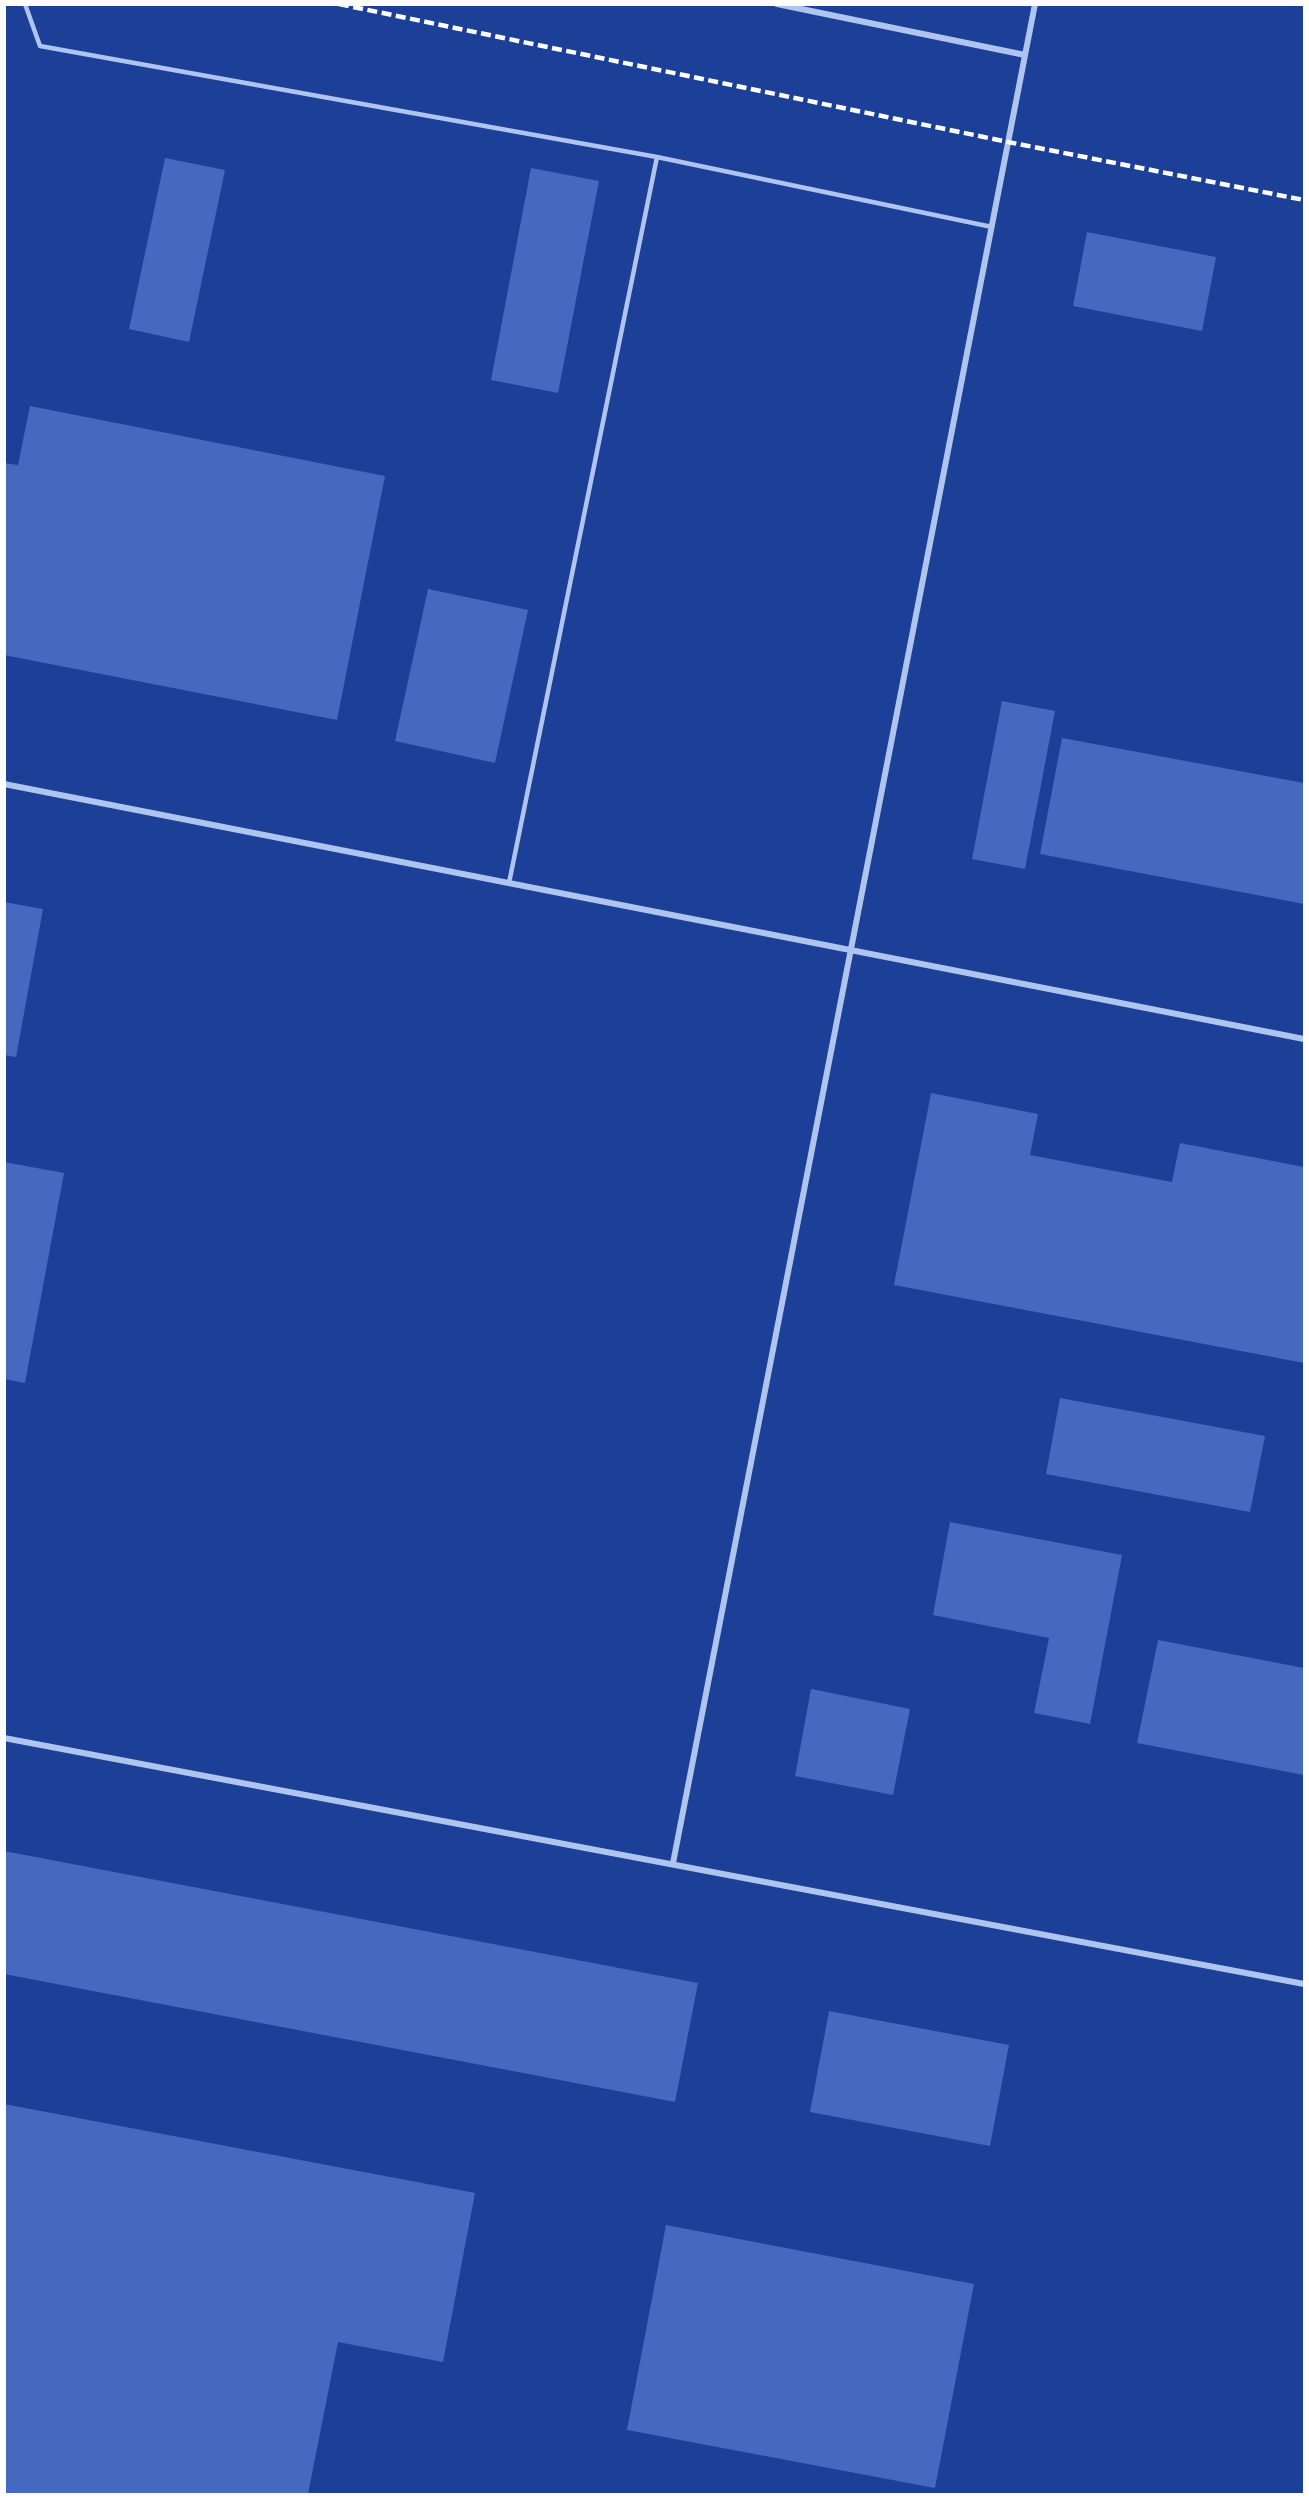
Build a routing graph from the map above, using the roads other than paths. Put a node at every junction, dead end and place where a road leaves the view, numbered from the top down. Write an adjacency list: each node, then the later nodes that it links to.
1 (26, 4): 5 (lane)
2 (777, 4): 4 (street)
3 (1035, 4): 4 (street)
4 (1025, 55): 6 (street)
5 (657, 157): 6 (lane); 8 (lane)
6 (992, 227): 9 (street)
7 (4, 784): 8 (street)
8 (509, 883): 9 (street)
9 (850, 949): 10 (street); 12 (street)
10 (1305, 1039)
11 (4, 1738): 12 (street)
12 (673, 1863): 13 (street)
13 (1305, 1984)

